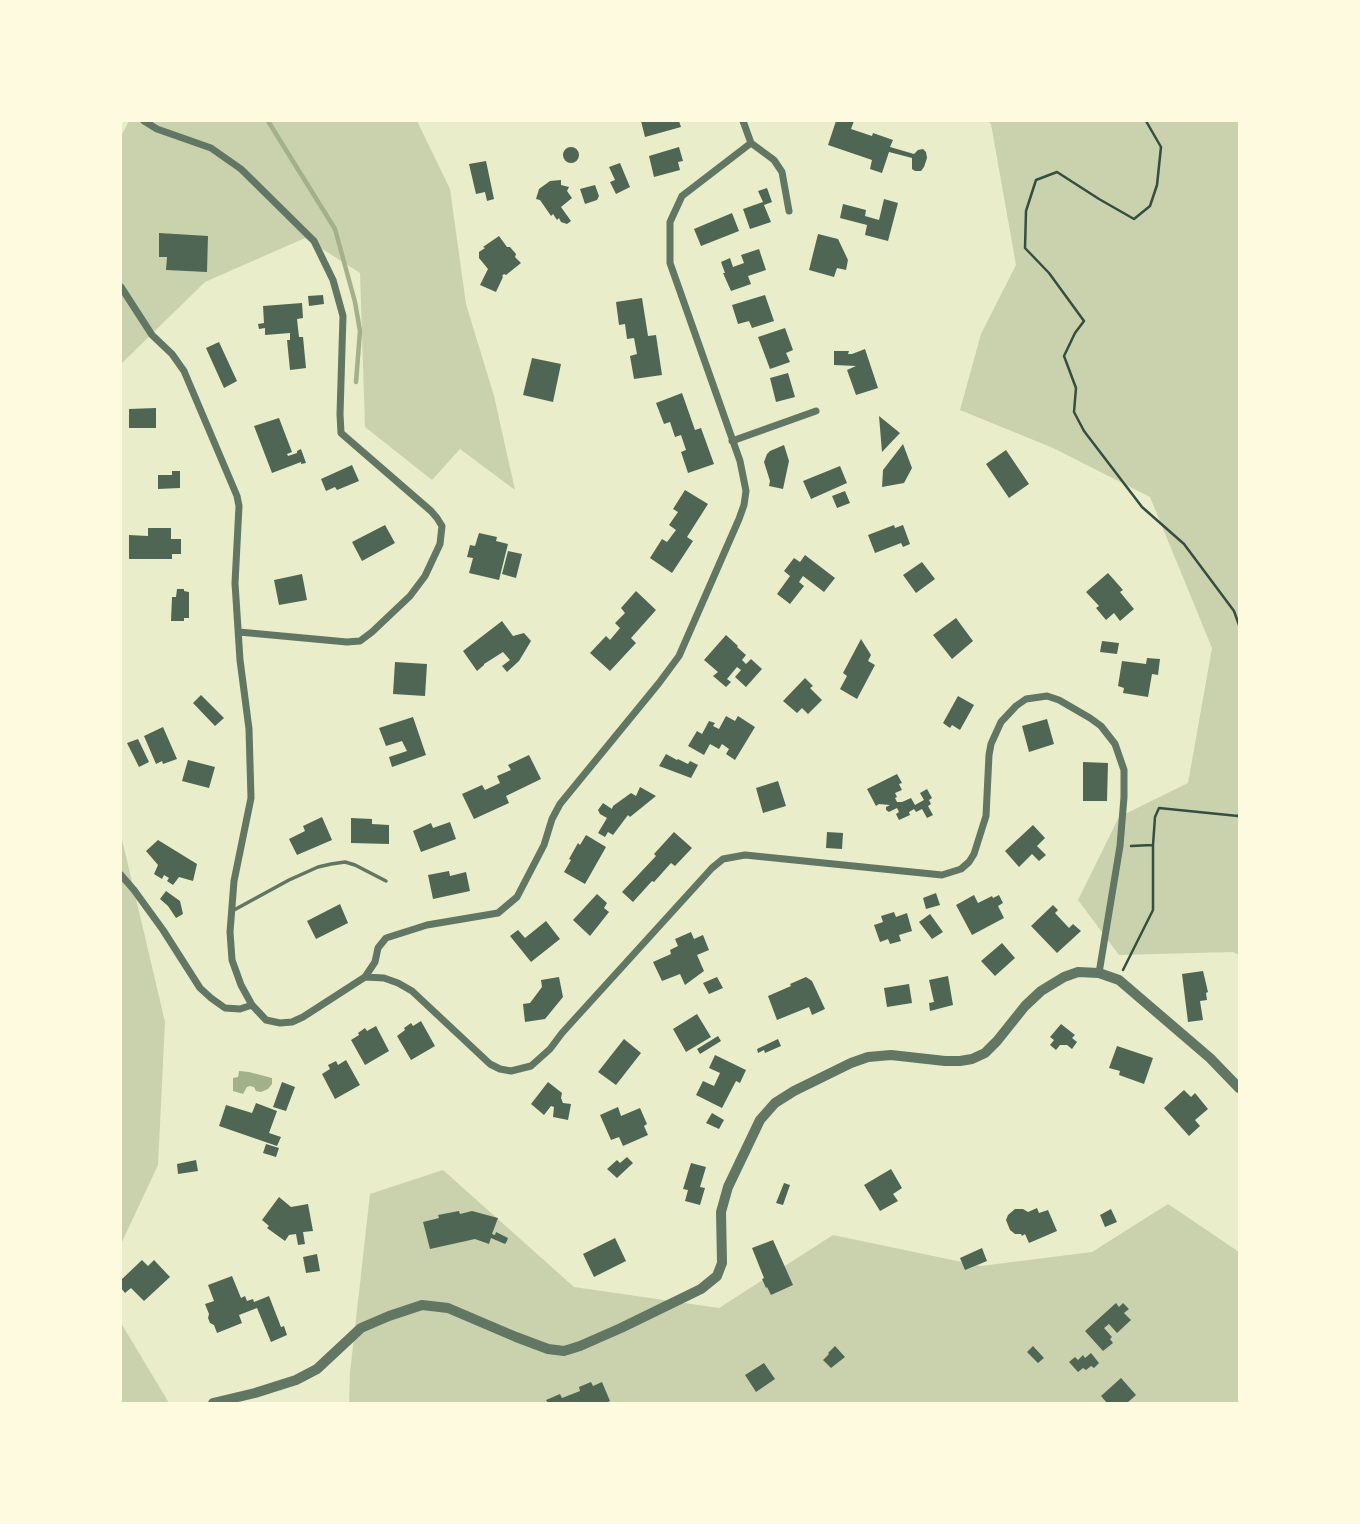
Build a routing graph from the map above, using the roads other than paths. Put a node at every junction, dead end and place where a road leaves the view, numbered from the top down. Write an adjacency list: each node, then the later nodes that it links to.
1 (144, 121): 8 (street)
2 (743, 121): 3 (street)
3 (751, 143): 4 (street); 7 (street)
4 (789, 211)
5 (121, 287): 8 (street)
6 (816, 411): 7 (street)
7 (732, 441): 13 (street)
8 (239, 632): 11 (street)
9 (121, 875): 14 (street)
10 (386, 881): 11 (lane)
11 (232, 911): 14 (street)
12 (1100, 973): 13 (street); 15 (street); 16 (street)
13 (365, 977): 14 (street)
14 (252, 1005)
15 (1239, 1088)
16 (215, 1403)

